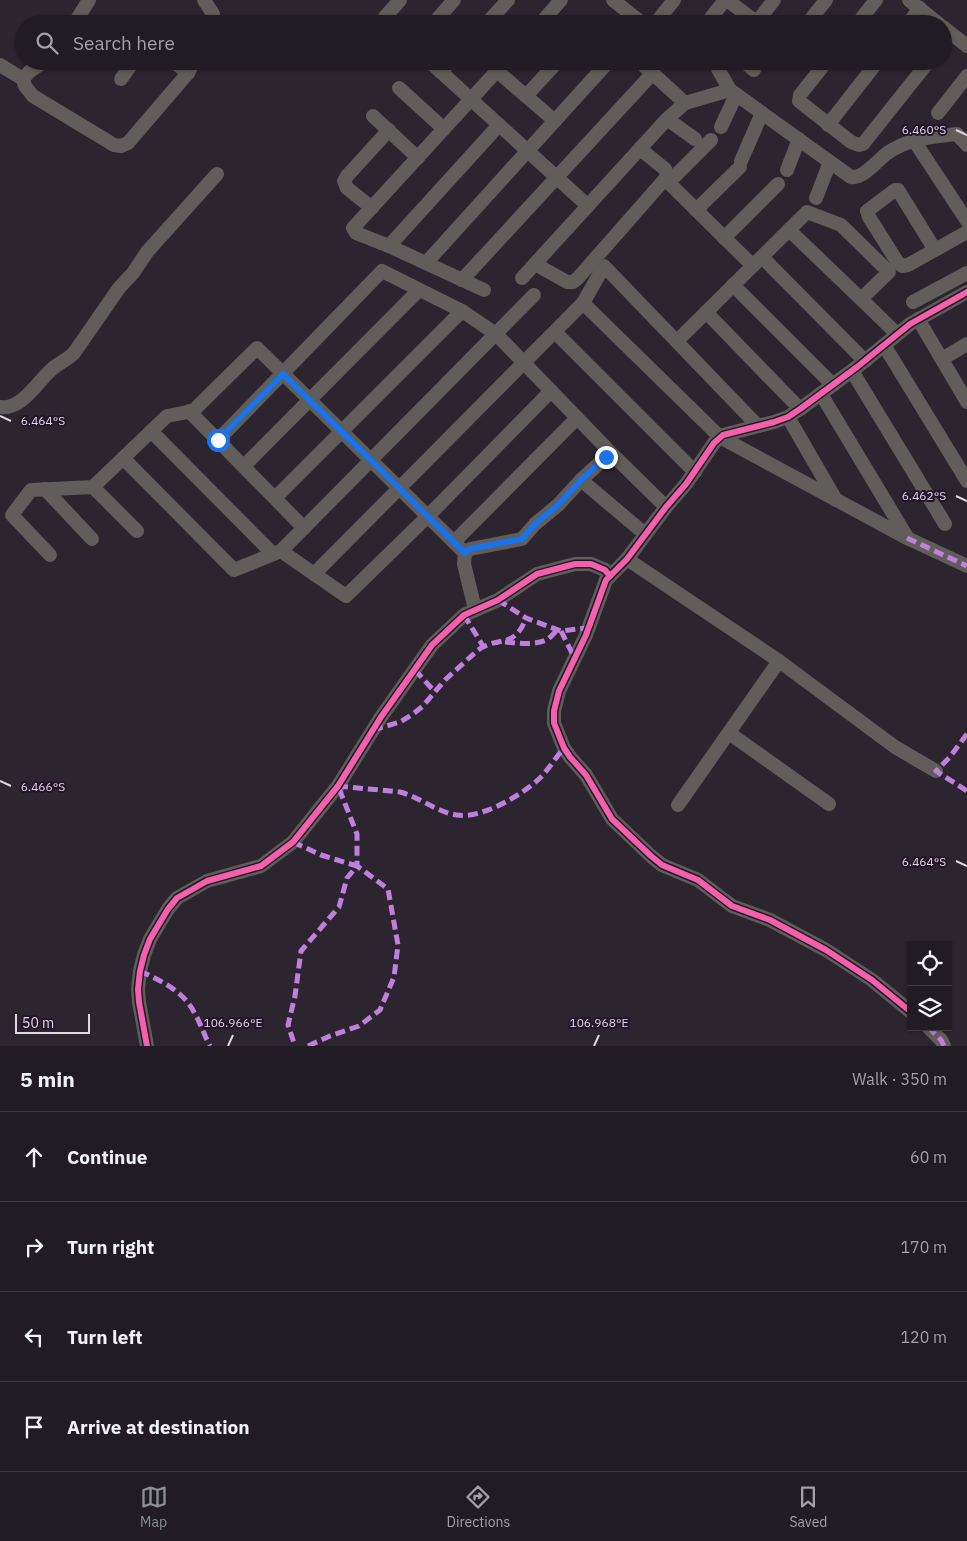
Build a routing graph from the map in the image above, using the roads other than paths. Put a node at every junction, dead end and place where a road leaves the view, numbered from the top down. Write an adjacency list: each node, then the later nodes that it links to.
1 (89, 0): 14 (street)
2 (204, 0): 15 (street)
3 (400, 0): 16 (street)
4 (454, 0): 17 (street)
5 (508, 0): 18 (street)
6 (561, 0): 19 (street)
7 (674, 0): 21 (street)
8 (726, 0): 22 (street); 23 (street)
9 (774, 0): 24 (street)
10 (826, 0): 25 (street)
11 (876, 0): 26 (street)
12 (619, 2): 20 (street)
13 (914, 4): 27 (street)
14 (80, 15)
15 (213, 15)
16 (386, 15)
17 (441, 15)
18 (494, 15)
19 (548, 15)
20 (633, 15)
21 (662, 15)
22 (714, 15)
23 (747, 15)
24 (764, 15)
25 (814, 15)
26 (864, 15)
27 (928, 15)
28 (952, 38): 29 (street)
29 (967, 46)
30 (0, 65): 47 (street)
31 (31, 70): 47 (street)
32 (127, 70): 46 (street)
33 (189, 70): 47 (street)
34 (497, 70): 51 (street)
35 (504, 70): 50 (street)
36 (550, 70): 50 (street)
37 (601, 70): 57 (street)
38 (648, 70): 44 (street)
39 (719, 70): 49 (street)
40 (820, 70): 59 (street)
41 (871, 70): 59 (street)
42 (922, 70): 59 (street)
43 (441, 72): 51 (street)
44 (652, 74): 52 (street); 75 (street)
45 (967, 76): 54 (street)
46 (121, 78)
47 (23, 79)
48 (399, 88): 61 (street)
49 (733, 92): 52 (street); 53 (street); 60 (street)
50 (526, 96): 57 (street)
51 (471, 99): 58 (street); 61 (street)
52 (697, 104): 56 (street)
53 (762, 113): 65 (street); 80 (street)
54 (938, 113)
55 (373, 116): 62 (street)
56 (666, 119): 64 (street); 69 (street)
57 (554, 122): 70 (street)
58 (499, 125): 70 (street); 85 (street)
59 (828, 125)
60 (721, 127)
61 (444, 129): 71 (street)
62 (389, 130): 71 (street); 79 (street)
63 (962, 132): 67 (street); 68 (street)
64 (695, 139)
65 (799, 139): 72 (street); 73 (street)
66 (711, 140): 80 (street)
67 (913, 140): 72 (street); 81 (street)
68 (967, 145)
69 (640, 149): 78 (street); 89 (street)
70 (528, 151): 75 (street); 88 (street)
71 (418, 158): 79 (street)
72 (830, 162): 77 (street)
73 (787, 170)
74 (217, 174): 120 (street)
75 (556, 177): 78 (street); 92 (street)
76 (778, 184): 84 (street)
77 (816, 198)
78 (588, 206): 89 (street)
79 (372, 208): 85 (street)
80 (696, 210): 84 (street)
81 (967, 221)
82 (789, 230): 87 (street); 98 (street); 98 (street)
83 (967, 232): 86 (street)
84 (724, 238): 87 (street)
85 (389, 246): 88 (street)
86 (935, 250): 86 (street)
87 (757, 261): 93 (street); 111 (street)
88 (426, 263): 92 (street)
89 (535, 264): 91 (street)
90 (967, 273): 99 (street)
91 (522, 278)
92 (462, 280): 95 (street)
93 (733, 285): 102 (street); 115 (street)
94 (420, 290): 101 (street); 114 (street); 119 (street)
95 (484, 290)
96 (967, 292): 103 (street)
97 (534, 296): 105 (street)
98 (861, 299): 106 (street)
99 (913, 302)
100 (583, 304): 104 (street); 107 (street); 128 (street)
101 (462, 311): 105 (street); 127 (street)
102 (706, 312): 107 (street); 121 (street)
103 (918, 319): 106 (street); 110 (street)
104 (556, 332): 112 (street); 134 (street)
105 (496, 334): 112 (street); 132 (street)
106 (897, 334): 109 (street)
107 (677, 341): 125 (street)
108 (967, 344): 110 (street)
109 (884, 345): 111 (street); 136 (street)
110 (942, 359): 118 (street)
111 (865, 361): 113 (street)
112 (524, 364): 116 (street); 138 (street)
113 (852, 371): 115 (street); 144 (street)
114 (283, 374): 119 (street); 122 (street); 129 (street)
115 (833, 386): 117 (street)
116 (551, 391): 124 (street); 143 (street)
117 (821, 394): 121 (street); 148 (street)
118 (965, 396)
119 (310, 400): 127 (street); 133 (street)
120 (0, 407)
121 (800, 409): 123 (street)
122 (190, 411): 126 (street); 129 (street)
123 (788, 417): 125 (street); 141 (street)
124 (577, 418): 130 (street); 150 (street)
125 (758, 426): 128 (street)
126 (151, 431): 131 (street); 151 (street)
127 (340, 431): 132 (street); 140 (street)
128 (720, 437): 134 (street); 141 (street)
129 (218, 440): 133 (street)
130 (613, 455): 135 (street); 142 (street)
131 (123, 458): 137 (street); 151 (street)
132 (371, 461): 138 (street); 145 (street)
133 (244, 466): 140 (street)
134 (695, 472): 142 (street)
135 (581, 480): 147 (street); 152 (street)
136 (967, 481)
137 (93, 487): 139 (street); 146 (street)
138 (399, 488): 143 (street); 156 (street)
139 (44, 489): 149 (street); 153 (street)
140 (274, 498): 145 (street)
141 (836, 500): 148 (street)
142 (666, 507): 147 (street)
143 (428, 516): 150 (street); 156 (street)
144 (945, 524)
145 (304, 528): 151 (street)
146 (137, 531)
147 (645, 534): 154 (street)
148 (907, 538): 155 (street)
149 (92, 540)
150 (454, 542): 152 (street)
151 (277, 552): 156 (street)
152 (465, 553): 158 (street)
153 (50, 555)
154 (627, 560): 157 (street); 159 (street)
155 (967, 566)
156 (314, 574)
157 (610, 576): 158 (street); 164 (street)
158 (475, 609): 166 (street)
159 (779, 661): 160 (street); 161 (street)
160 (729, 733): 162 (street); 163 (street)
161 (936, 771)
162 (829, 804)
163 (678, 805)
164 (907, 1009)
165 (932, 1031): 167 (street)
166 (147, 1046)
167 (944, 1046)

